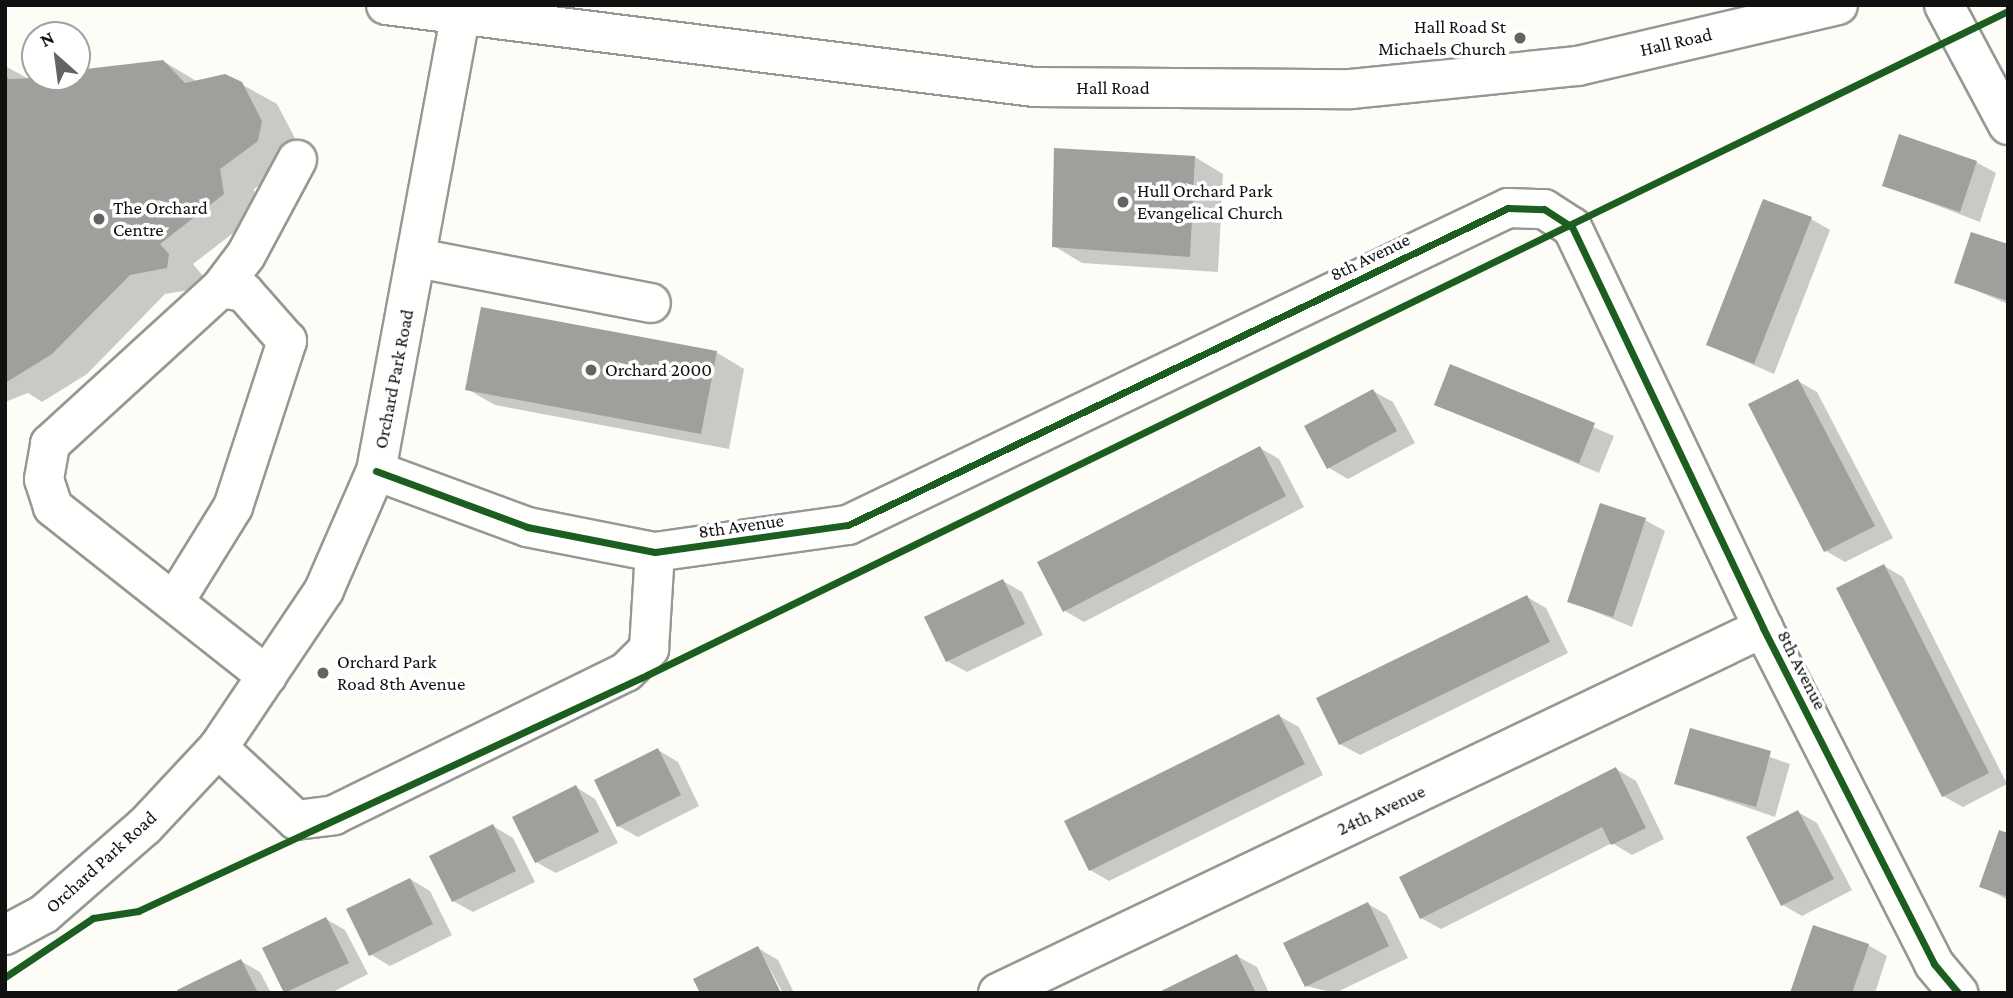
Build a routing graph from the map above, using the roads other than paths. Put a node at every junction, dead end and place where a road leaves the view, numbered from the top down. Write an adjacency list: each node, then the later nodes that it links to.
1 (386, 5): 4 (street, Hall Road)
2 (1838, 5): 4 (street, Hall Road)
3 (1944, 5): 5 (street)
4 (479, 11): 7 (street, Orchard Park Road)
5 (2008, 125)
6 (297, 160): 8 (street)
7 (417, 258): 9 (street); 10 (street, Orchard Park Road)
8 (221, 288): 12 (street); 12 (street)
9 (651, 303)
10 (376, 471): 11 (street, 8th Avenue); 14 (street, Orchard Park Road)
11 (655, 552): 13 (street, 8th Avenue); 15 (street)
12 (174, 602): 14 (street)
13 (1763, 628): 17 (street, 24th Avenue); 18 (street, 8th Avenue)
14 (267, 676): 15 (street, Orchard Park Road)
15 (218, 748): 16 (street, Orchard Park Road)
16 (5, 935)
17 (998, 993)
18 (1958, 993)

